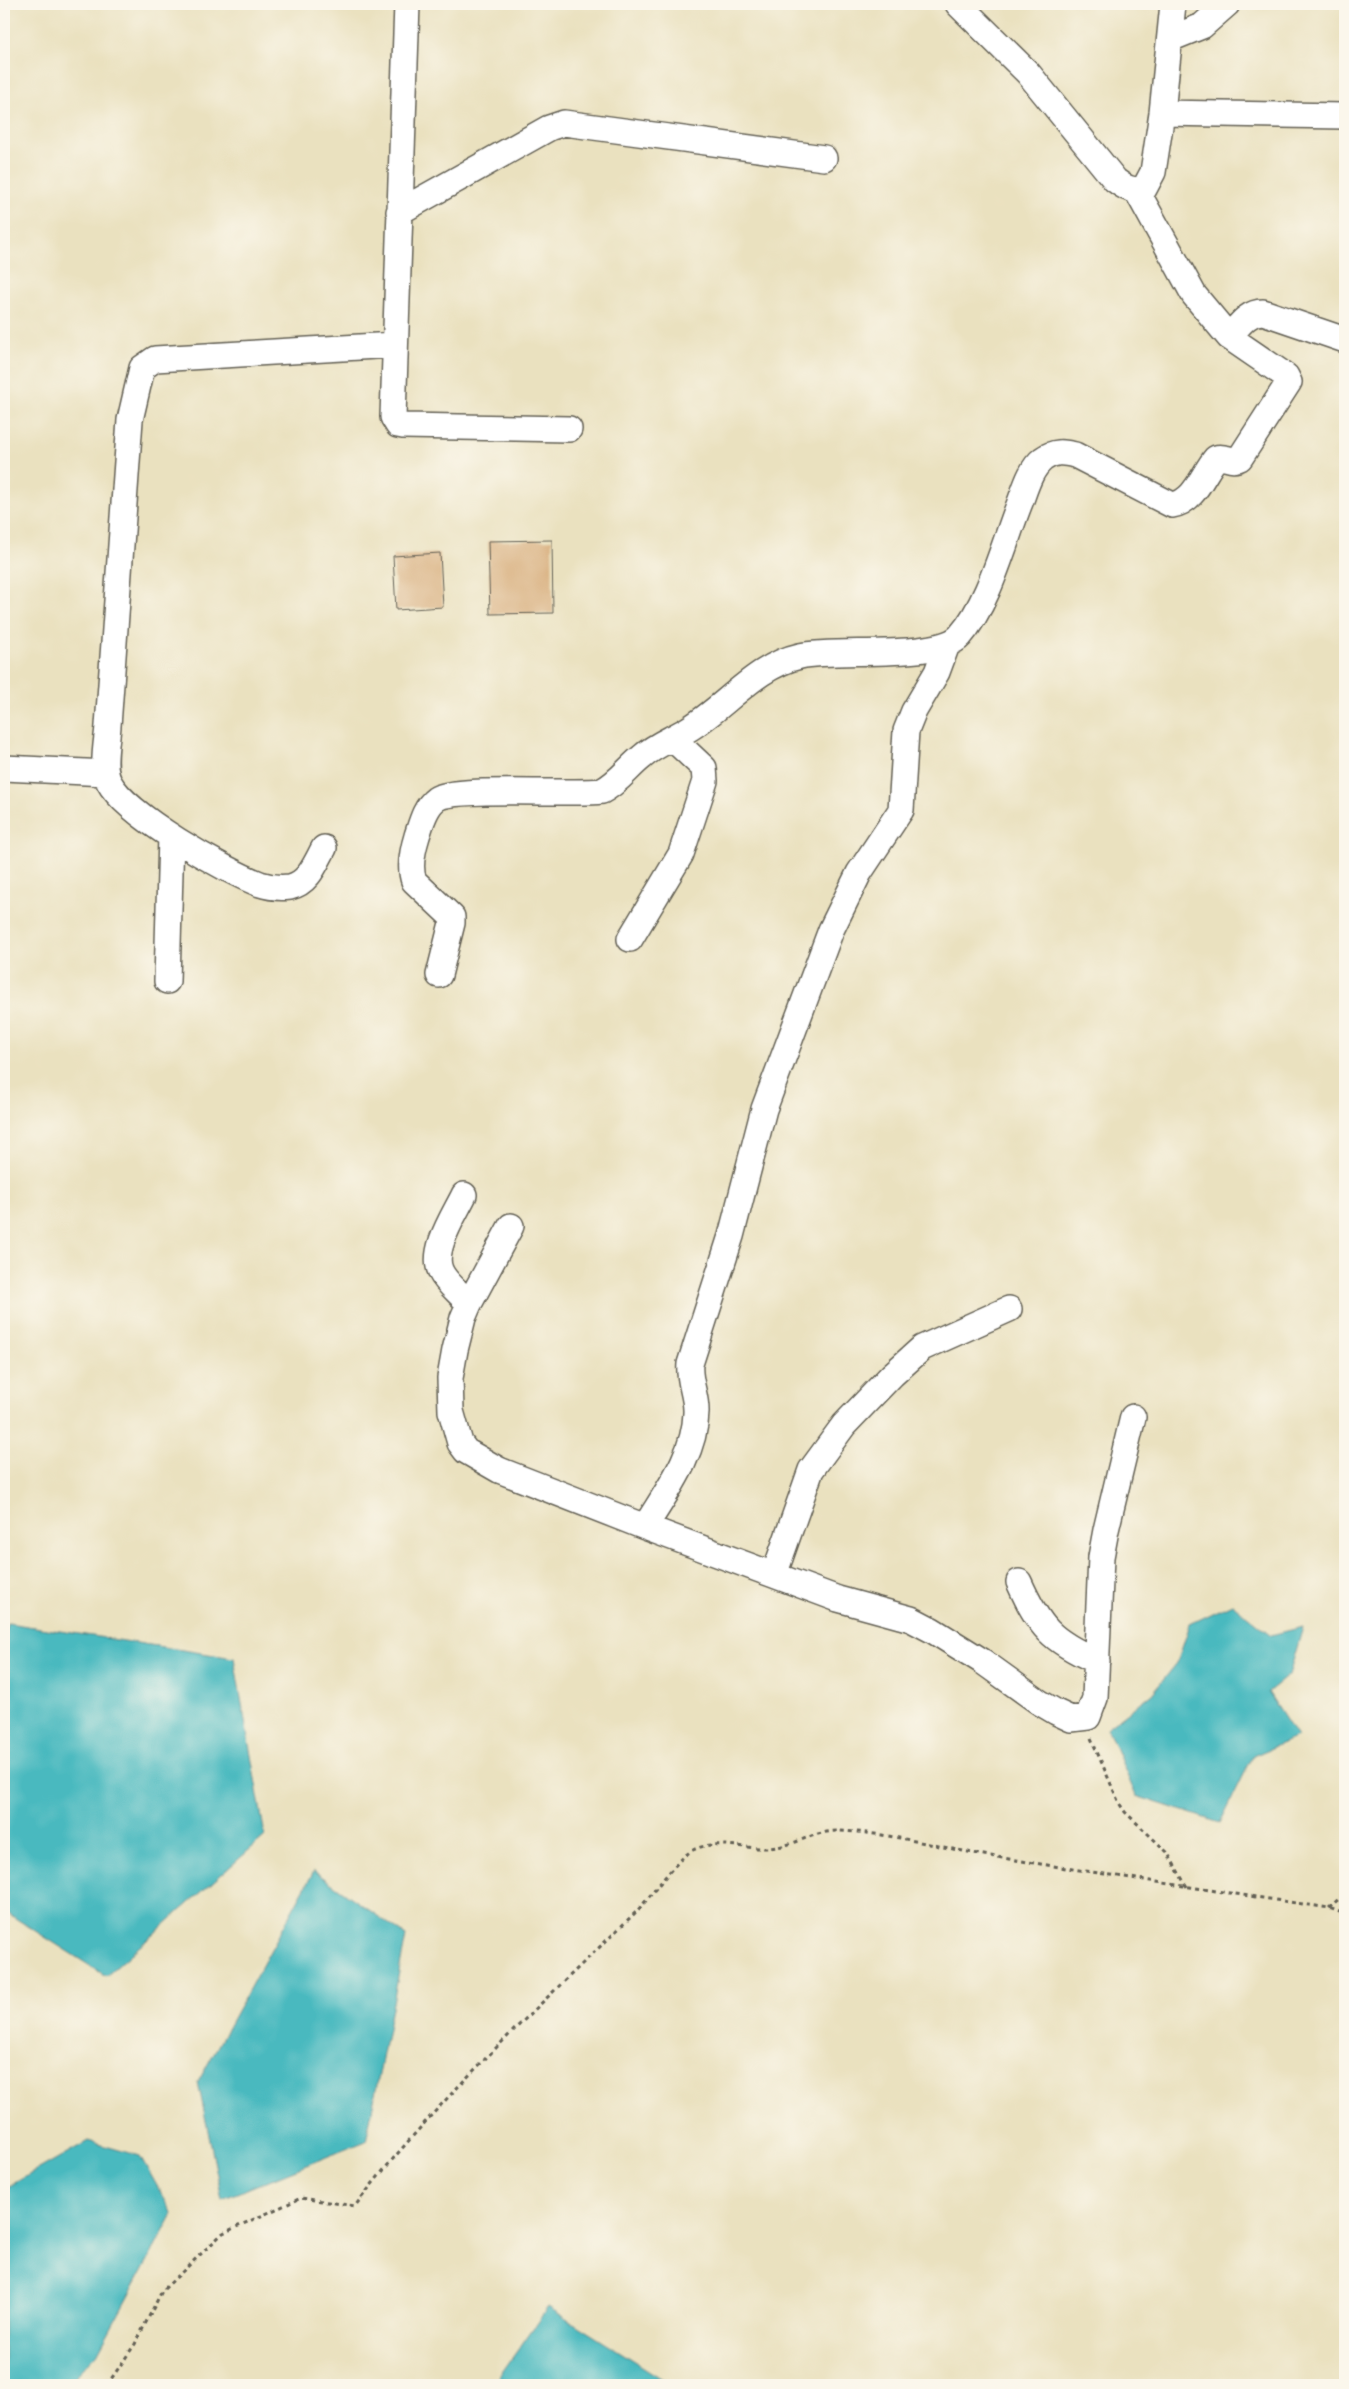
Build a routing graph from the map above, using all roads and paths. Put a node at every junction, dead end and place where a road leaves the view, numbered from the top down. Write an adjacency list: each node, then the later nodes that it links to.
1 (407, 4): 10 (street)
2 (958, 4): 9 (street)
3 (1173, 4): 5 (street)
4 (1227, 4): 5 (street)
5 (1170, 38): 6 (street)
6 (1162, 113): 7 (street); 9 (street)
7 (1345, 116)
8 (824, 158): 10 (street)
9 (1137, 191): 11 (street)
10 (399, 212): 13 (street)
11 (1229, 337): 12 (street); 15 (street)
12 (1345, 340)
13 (394, 345): 14 (street); 18 (street)
14 (569, 429)
15 (947, 645): 16 (street); 29 (street)
16 (672, 738): 21 (street); 22 (street)
17 (4, 768): 18 (street)
18 (106, 773): 19 (street)
19 (171, 836): 20 (street); 23 (street)
20 (324, 848)
21 (630, 939)
22 (439, 975)
23 (167, 981)
24 (464, 1195): 26 (street)
25 (511, 1226): 26 (street)
26 (470, 1304): 29 (street)
27 (1009, 1309): 30 (street)
28 (1133, 1417): 32 (street)
29 (645, 1527): 30 (street)
30 (774, 1575): 33 (street)
31 (1019, 1582): 32 (street)
32 (1097, 1661): 33 (street)
33 (1083, 1718): 34 (path)
34 (1187, 1886): 36 (path); 38 (path)
35 (1345, 1894): 36 (path)
36 (1329, 1908): 37 (path)
37 (1345, 1914)
38 (106, 2385)

